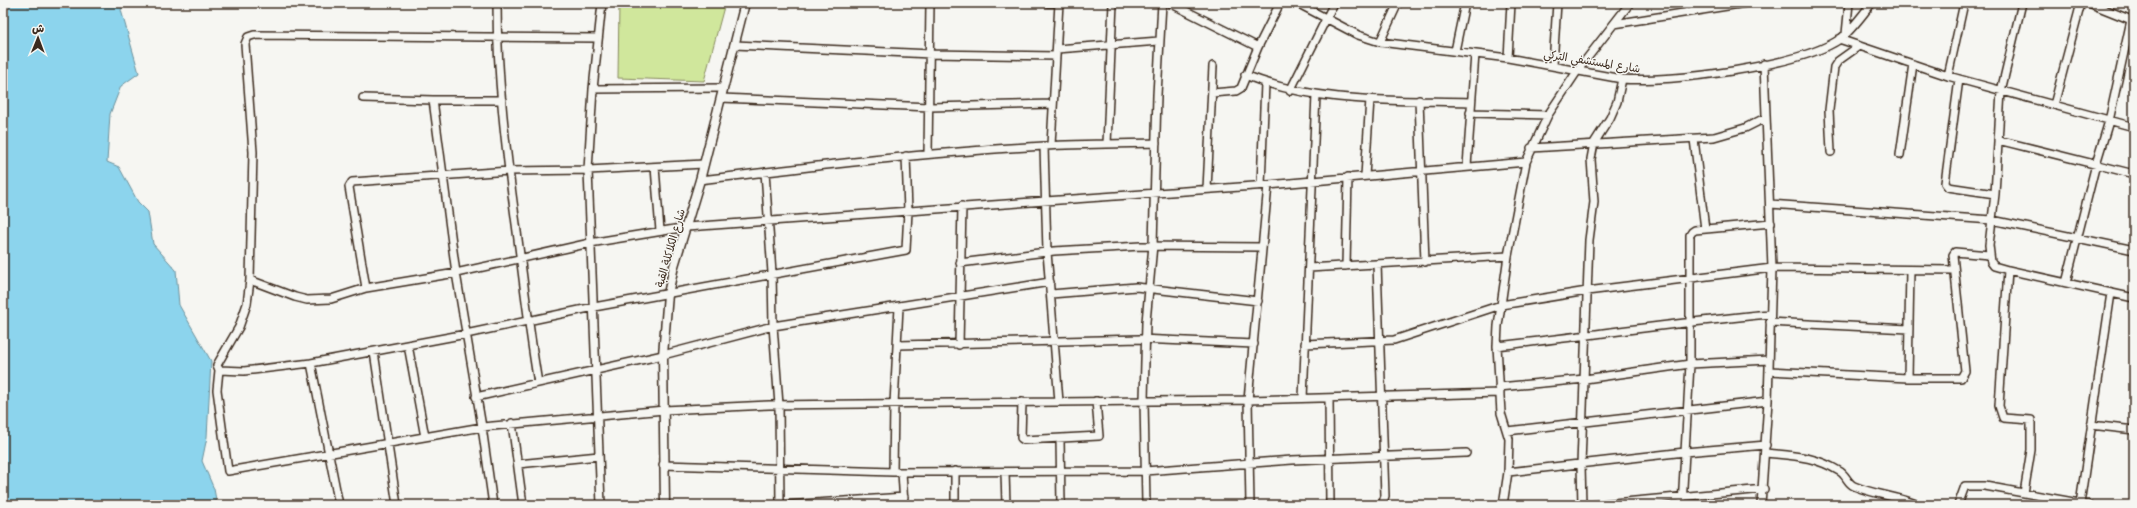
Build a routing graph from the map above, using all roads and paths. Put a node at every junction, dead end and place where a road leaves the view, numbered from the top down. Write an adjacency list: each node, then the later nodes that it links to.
1 (497, 3): 29 (street)
2 (602, 3): 30 (street)
3 (745, 3): 34 (street, شارع الكلاكلة القبة)
4 (930, 3): 40 (street)
5 (1047, 3): 6 (street)
6 (1059, 3): 39 (street)
7 (1112, 3): 35 (street)
8 (1162, 3): 32 (street)
9 (1170, 3): 36 (street)
10 (1280, 3): 36 (street)
11 (1297, 3): 25 (street, شارع المستشفي التركي)
12 (1334, 3): 25 (street)
13 (1398, 3): 33 (street)
14 (1465, 3): 38 (street)
15 (1511, 3): 42 (street)
16 (1557, 3): 45 (street)
17 (1630, 3): 27 (street)
18 (1746, 3): 27 (street)
19 (1849, 3): 28 (street)
20 (1872, 3): 28 (street, شارع المستشفي التركي)
21 (1964, 3): 49 (street)
22 (2022, 3): 56 (street)
23 (2081, 3): 67 (street)
24 (2089, 3): 26 (street)
25 (1325, 19): 33 (street, شارع المستشفي التركي); 55 (street)
26 (2133, 21): 72 (street)
27 (1614, 24): 47 (street)
28 (1846, 34): 31 (street, شارع المستشفي التركي)
29 (497, 36): 30 (street); 63 (street); 135 (street)
30 (598, 38): 54 (street)
31 (1840, 39): 37 (street); 43 (street, شارع المستشفي التركي)
32 (1159, 41): 35 (street); 76 (street)
33 (1380, 42): 38 (street, شارع المستشفي التركي)
34 (734, 45): 40 (street); 53 (street, شارع الكلاكلة القبة)
35 (1110, 45): 39 (street); 78 (street)
36 (1258, 46): 48 (street)
37 (1859, 46): 44 (street); 81 (street)
38 (1455, 51): 41 (street, شارع المستشفي التركي)
39 (1056, 52): 40 (street); 66 (street)
40 (931, 54): 68 (street)
41 (1475, 54): 42 (street, شارع المستشفي التركي); 65 (street)
42 (1508, 58): 45 (street, شارع المستشفي التركي)
43 (1764, 64): 50 (street, شارع المستشفي التركي); 71 (street)
44 (1913, 64): 49 (street); 83 (street)
45 (1553, 65): 47 (street, شارع المستشفي التركي)
46 (1214, 66): 57 (street)
47 (1578, 70): 50 (street, شارع المستشفي التركي); 70 (street)
48 (1245, 75): 52 (street); 57 (street)
49 (1948, 76): 51 (street)
50 (1622, 79): 77 (street)
51 (1959, 79): 56 (street); 103 (street)
52 (1265, 83): 55 (street); 100 (street)
53 (723, 88): 54 (street); 60 (street, شارع الكلاكلة القبة)
54 (593, 89): 90 (street)
55 (1290, 90): 58 (street)
56 (2001, 91): 67 (street); 75 (street)
57 (1212, 93): 101 (street)
58 (1316, 95): 61 (street); 99 (street)
59 (363, 98): 62 (street)
60 (721, 98): 68 (street); 86 (street, شارع الكلاكلة القبة)
61 (1370, 99): 64 (street); 96 (street)
62 (432, 100): 63 (street); 94 (street)
63 (502, 100): 91 (street)
64 (1419, 100): 65 (street); 92 (street)
65 (1470, 102): 69 (street)
66 (1053, 104): 68 (street); 79 (street)
67 (2054, 105): 72 (street)
68 (930, 107): 82 (street)
69 (1470, 112): 70 (street); 88 (street)
70 (1548, 115): 80 (street)
71 (1765, 118): 74 (street); 105 (street)
72 (2109, 121): 73 (street); 87 (street)
73 (2134, 127)
74 (1694, 139): 77 (street); 112 (street)
75 (1998, 140): 87 (street); 103 (street)
76 (1156, 143): 78 (street); 102 (street)
77 (1594, 143): 80 (street); 140 (street)
78 (1106, 144): 79 (street)
79 (1048, 145): 82 (street); 104 (street)
80 (1531, 148): 85 (street)
81 (1831, 152)
82 (928, 154): 84 (street)
83 (1900, 155)
84 (906, 156): 93 (street); 107 (street)
85 (1526, 162): 88 (street); 121 (street)
86 (704, 164): 89 (street); 98 (street, شارع الكلاكلة القبة)
87 (2096, 164): 95 (street); 114 (street)
88 (1467, 166): 92 (street)
89 (655, 167): 90 (street); 113 (street)
90 (588, 170): 91 (street); 115 (street)
91 (509, 171): 94 (street); 122 (street)
92 (1421, 171): 96 (street); 123 (street)
93 (765, 172): 98 (street); 109 (street)
94 (442, 174): 132 (street); 138 (street)
95 (2134, 174)
96 (1365, 176): 97 (street)
97 (1348, 178): 99 (street); 126 (street)
98 (700, 180): 111 (street, شارع الكلاكلة القبة)
99 (1313, 180): 100 (street); 127 (street)
100 (1264, 185): 101 (street); 117 (street)
101 (1207, 189): 102 (street)
102 (1155, 193): 104 (street); 116 (street)
103 (1995, 194): 108 (street)
104 (1046, 200): 106 (street); 119 (street)
105 (1770, 204): 108 (street); 110 (street)
106 (962, 206): 107 (street); 124 (street)
107 (908, 211): 109 (street); 133 (street)
108 (1992, 220): 114 (street); 120 (street)
109 (769, 222): 111 (street); 133 (street)
110 (1771, 223): 112 (street); 128 (street)
111 (687, 228): 113 (street); 142 (street, شارع الكلاكلة القبة)
112 (1705, 229): 134 (street)
113 (660, 231): 115 (street)
114 (2076, 237): 118 (street); 137 (street)
115 (590, 243): 122 (street); 148 (street)
116 (1153, 245): 117 (street); 119 (street); 139 (street)
117 (1262, 247): 146 (street)
118 (2134, 250)
119 (1048, 252): 124 (street); 136 (street)
120 (1989, 255): 130 (street); 131 (street)
121 (1508, 256): 123 (street); 147 (street)
122 (520, 259): 132 (street); 151 (street)
123 (1425, 262): 125 (street)
124 (960, 263): 144 (street)
125 (1377, 264): 126 (street); 160 (street)
126 (1346, 266): 127 (street)
127 (1309, 268): 163 (street)
128 (1772, 268): 129 (street); 134 (street); 150 (street)
129 (1910, 270): 130 (street); 155 (street)
130 (1954, 270): 175 (street)
131 (2008, 270): 137 (street); 224 (street)
132 (456, 273): 138 (street); 156 (street)
133 (772, 273): 142 (street); 154 (street)
134 (1690, 278): 140 (street); 152 (street)
135 (250, 280): 138 (street); 172 (street)
136 (1050, 282): 143 (street); 144 (street)
137 (2066, 283): 141 (street)
138 (366, 288)
139 (1150, 289): 143 (street); 146 (street); 158 (street)
140 (1587, 291): 147 (street); 157 (street)
141 (2111, 292): 145 (street); 196 (street)
142 (668, 294): 148 (street); 168 (street, شارع الكلاكلة القبة)
143 (1051, 294): 159 (street)
144 (959, 297): 149 (street); 161 (street)
145 (2134, 298)
146 (1258, 301): 162 (street)
147 (1501, 305): 160 (street); 166 (street)
148 (594, 307): 151 (street); 173 (street)
149 (900, 307): 154 (street); 165 (street)
150 (1770, 314): 152 (street); 153 (street)
151 (527, 321): 156 (street); 177 (street)
152 (1689, 321): 157 (street); 171 (street)
153 (1770, 322): 155 (street); 169 (street)
154 (773, 326): 168 (street); 190 (street)
155 (1910, 329): 175 (street)
156 (466, 334): 164 (street); 180 (street)
157 (1586, 336): 166 (street); 176 (street)
158 (1147, 340): 159 (street); 162 (street); 183 (street)
159 (1056, 342): 161 (street); 188 (street)
160 (1379, 342): 163 (street); 179 (street)
161 (959, 344): 165 (street)
162 (1254, 344): 184 (street)
163 (1304, 344): 181 (street)
164 (408, 345): 167 (street); 200 (street)
165 (898, 345): 189 (street)
166 (1497, 346): 178 (street)
167 (374, 352): 170 (street); 202 (street)
168 (663, 355): 173 (street); 192 (street, شارع الكلاكلة القبة)
169 (1769, 360): 171 (street); 174 (street)
170 (311, 363): 172 (street); 207 (street)
171 (1690, 364): 176 (street); 191 (street)
172 (219, 370): 207 (street)
173 (597, 370): 177 (street); 193 (street)
174 (1769, 371): 175 (street); 186 (street)
175 (1908, 378)
176 (1585, 379): 178 (street); 194 (street)
177 (538, 383): 180 (street)
178 (1500, 390): 179 (street); 199 (street)
179 (1381, 396): 182 (street); 209 (street)
180 (476, 397): 197 (street)
181 (1303, 398): 182 (street); 184 (street)
182 (1329, 398): 210 (street)
183 (1144, 400): 184 (street); 185 (street); 217 (street)
184 (1248, 400): 211 (street)
185 (1096, 401): 188 (street); 201 (street)
186 (1768, 401): 191 (street); 203 (street)
187 (1022, 402): 188 (street); 189 (street); 201 (street)
188 (1059, 402)
189 (894, 404): 190 (street); 218 (street)
190 (779, 405): 192 (street); 215 (street)
191 (1688, 409): 194 (street); 204 (street)
192 (664, 410): 193 (street); 213 (street, شارع الكلاكلة القبة)
193 (599, 415): 195 (street); 208 (street)
194 (1582, 422): 199 (street); 214 (street)
195 (512, 423): 197 (street); 212 (street)
196 (2091, 426): 198 (street); 228 (street)
197 (482, 427): 200 (street); 231 (street)
198 (2134, 430)
199 (1507, 431): 222 (street)
200 (425, 437): 202 (street)
201 (1060, 440): 221 (street)
202 (388, 444): 207 (street); 230 (street)
203 (1766, 445): 204 (street); 206 (street)
204 (1685, 452): 214 (street); 226 (street)
205 (1466, 453): 209 (street)
206 (1766, 453): 223 (street); 250 (street)
207 (328, 454): 229 (street)
208 (598, 456): 212 (street); 233 (street)
209 (1384, 457): 210 (street); 245 (street)
210 (1330, 458): 211 (street); 244 (street)
211 (1250, 462): 217 (street); 243 (street)
212 (518, 464): 232 (street)
213 (663, 465): 215 (street); 234 (street, شارع الكلاكلة القبة)
214 (1581, 465): 222 (street); 247 (street)
215 (780, 469): 218 (street); 235 (street)
216 (955, 471): 219 (street); 220 (street); 239 (street)
217 (1144, 471): 221 (street); 242 (street)
218 (893, 472): 219 (street)
219 (902, 472): 225 (street)
220 (1005, 472): 221 (street); 240 (street)
221 (1060, 472): 241 (street)
222 (1508, 472): 246 (street)
223 (1764, 489): 226 (street); 249 (street)
224 (2024, 493): 228 (street); 251 (street)
225 (904, 497): 227 (street); 238 (street)
226 (1682, 501): 248 (street)
227 (847, 503): 237 (street)
228 (2080, 504): 252 (street)
229 (338, 505)
230 (397, 505)
231 (493, 505)
232 (523, 505)
233 (601, 505)
234 (665, 505)
235 (780, 505)
236 (786, 505): 237 (street)
237 (794, 505)
238 (904, 505)
239 (955, 505)
240 (1006, 505)
241 (1061, 505)
242 (1146, 505)
243 (1250, 505)
244 (1330, 505)
245 (1382, 505)
246 (1503, 505)
247 (1582, 505)
248 (1592, 505)
249 (1761, 505)
250 (1918, 505)
251 (1958, 505)
252 (2090, 505)

